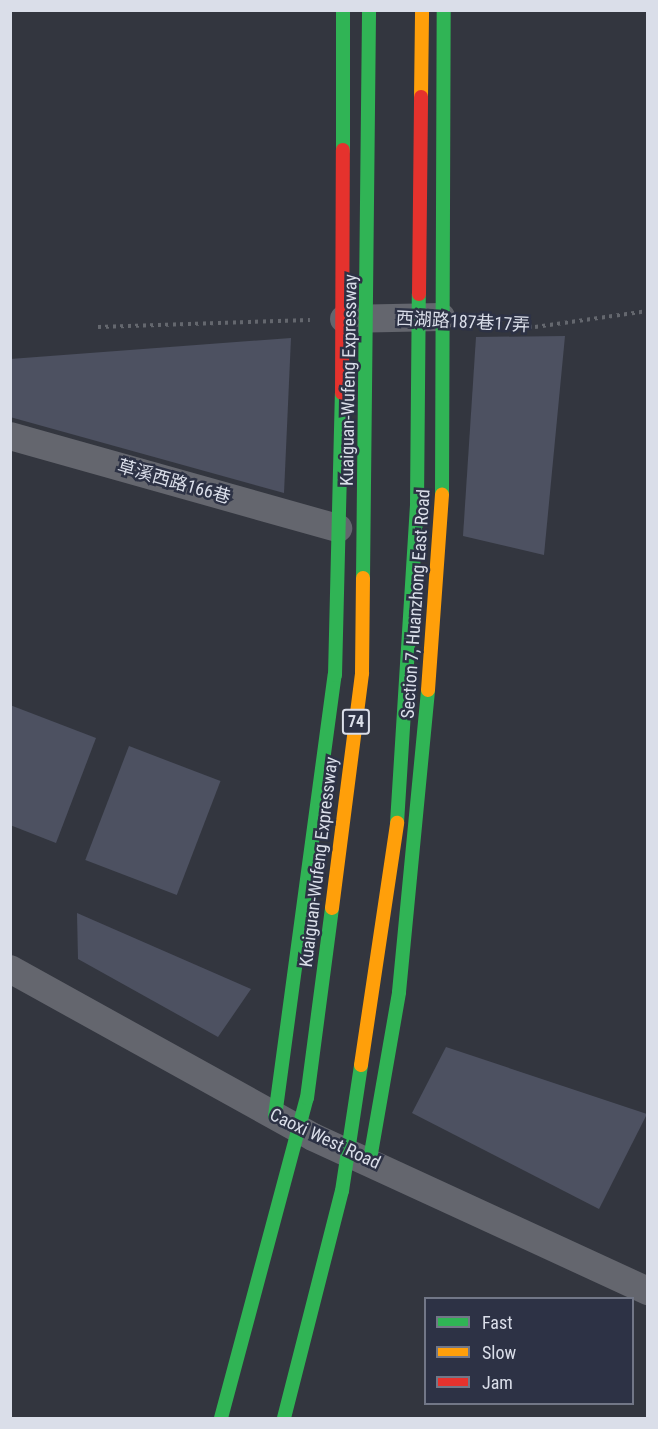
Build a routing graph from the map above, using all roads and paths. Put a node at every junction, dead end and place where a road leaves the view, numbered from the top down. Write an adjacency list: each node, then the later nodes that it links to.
1 (343, 10): 7 (main road)
2 (369, 10): 15 (main road, Kuaiguan-Wufeng Expressway / 74)
3 (422, 10): 16 (main road)
4 (444, 10): 6 (main road, Section 7, Huanzhong East Road)
5 (648, 311): 6 (path, 西湖路187巷17弄)
6 (444, 317): 7 (street, 西湖路187巷17弄); 13 (main road, Section 7, Huanzhong East Road)
7 (344, 319): 8 (path); 10 (main road)
8 (98, 327)
9 (10, 436): 10 (street, 草溪西路166巷)
10 (338, 528): 12 (main road)
11 (10, 969): 12 (street, Caoxi West Road)
12 (275, 1116): 13 (street, Caoxi West Road)
13 (370, 1159): 14 (street, Caoxi West Road)
14 (648, 1291)
15 (221, 1419)
16 (284, 1419)

